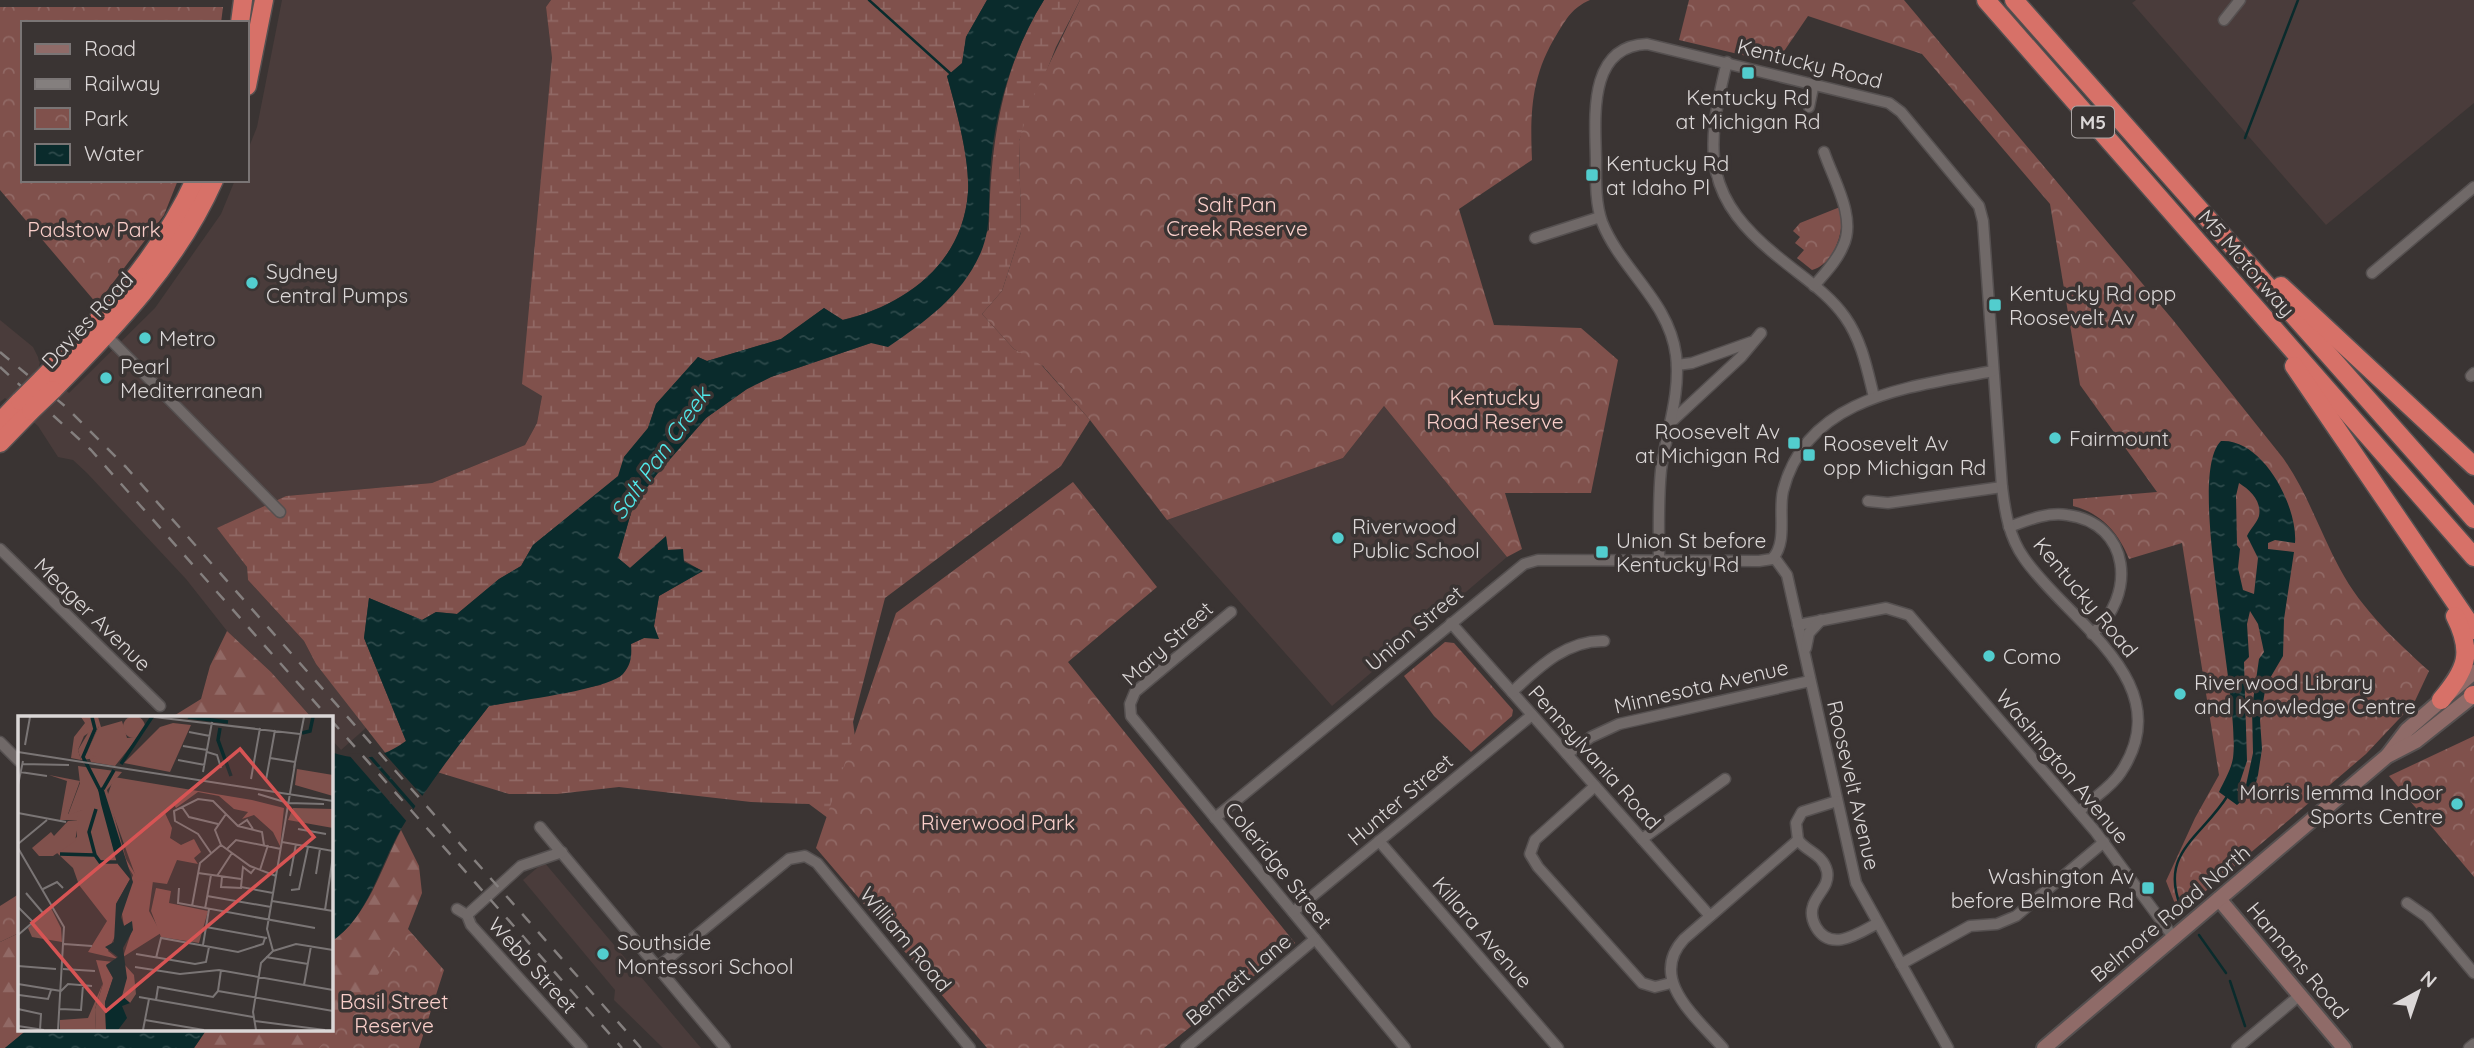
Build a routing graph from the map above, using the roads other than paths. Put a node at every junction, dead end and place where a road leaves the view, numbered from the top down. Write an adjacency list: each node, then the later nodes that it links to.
1 (243, 0): 7 (highway)
2 (264, 0): 9 (highway)
3 (1986, 0): 19 (highway, M5 Motorway / M5)
4 (2014, 0): 16 (highway, M5 Motorway / M5)
5 (2240, 0): 6 (street)
6 (2224, 20)
7 (240, 21)
8 (1727, 62): 10 (street, Kentucky Road); 17 (street, Kentucky Road); 21 (street)
9 (248, 81)
10 (1814, 83): 11 (street); 26 (street, Kentucky Road)
11 (1809, 107)
12 (1824, 152): 21 (street)
13 (194, 182): 22 (highway, Davies Road)
14 (213, 182): 22 (highway, Davies Road)
15 (2474, 187): 20 (street)
16 (2180, 188): 32 (highway); 36 (highway, M5 Motorway / M5)
17 (1601, 217): 18 (street); 25 (street, Kentucky Road)
18 (1535, 238)
19 (2200, 244): 39 (highway); 41 (highway, M5 Motorway / M5)
20 (2372, 273)
21 (1814, 286): 27 (street)
22 (101, 329): 28 (highway, Davies Road, bridge); 35 (street)
23 (1761, 333): 24 (street)
24 (1751, 342): 25 (street); 30 (street)
25 (1677, 365): 30 (street, Kentucky Road)
26 (1993, 370): 27 (street); 33 (street, Kentucky Road)
27 (1874, 397): 40 (street)
28 (26, 406): 29 (highway, Davies Road); 31 (highway, Davies Road)
29 (0, 422)
30 (1670, 423): 42 (street, Kentucky Road)
31 (0, 443)
32 (2474, 466)
33 (2002, 487): 34 (street); 37 (street, Kentucky Road)
34 (1868, 500)
35 (280, 512)
36 (2474, 519)
37 (2009, 527): 48 (street, Kentucky Road); 48 (street)
38 (0, 549): 57 (street, Meager Avenue)
39 (2421, 554): 47 (highway); 55 (highway)
40 (1774, 557): 42 (street, Union Street); 46 (street, Roosevelt Avenue)
41 (2474, 557)
42 (1659, 560): 45 (street, Union Street)
43 (1231, 612): 56 (street, Mary Street)
44 (1822, 620): 46 (street, Washington Avenue); 50 (street); 66 (street, Washington Avenue)
45 (1451, 623): 53 (street, Pennsylvania Road); 67 (street, Union Street)
46 (1798, 625): 50 (street, Roosevelt Avenue)
47 (2474, 630)
48 (2092, 634): 66 (street, Kentucky Road)
49 (1604, 641): 53 (street)
50 (1805, 655): 52 (street, Roosevelt Avenue)
51 (2474, 672): 55 (main road, Belmore Road North)
52 (1810, 681): 60 (street, Minnesota Avenue); 65 (street, Roosevelt Avenue)
53 (1512, 692): 58 (street, Pennsylvania Road)
54 (2474, 695): 61 (main road, Belmore Road North)
55 (2441, 700): 61 (main road, Belmore Road North)
56 (1130, 704): 67 (street, Coleridge Street)
57 (160, 706)
58 (1532, 715): 60 (street, Pennsylvania Road); 71 (street, Hunter Street)
59 (0, 742): 62 (street)
60 (1567, 754): 64 (street, Pennsylvania Road)
61 (2387, 756): 74 (main road, Belmore Road North)
62 (18, 760)
63 (1724, 779): 69 (street)
64 (1595, 786): 69 (street, Pennsylvania Road); 86 (street)
65 (1837, 801): 70 (street); 80 (street, Roosevelt Avenue)
66 (2079, 812): 72 (street, Washington Avenue)
67 (1215, 818): 77 (street, Coleridge Street)
68 (540, 827): 73 (street)
69 (1642, 839): 79 (street, Pennsylvania Road)
70 (1798, 840): 79 (street); 80 (street)
71 (1379, 841): 77 (street, Hunter Street); 94 (street, Killara Avenue)
72 (2104, 842): 81 (street, Washington Avenue); 83 (street)
73 (562, 852): 78 (street); 84 (street)
74 (2219, 899): 81 (main road, Belmore Road North); 87 (main road, Hannans Road)
75 (2407, 903): 85 (street)
76 (457, 909): 78 (street, Webb Street)
77 (1293, 912): 82 (street, Coleridge Street)
78 (467, 915): 90 (street, Webb Street)
79 (1710, 916): 86 (street)
80 (1878, 923): 83 (street, Roosevelt Avenue)
81 (2174, 938): 97 (main road, Belmore Road North)
82 (1315, 939): 89 (street, Bennett Lane); 93 (street, Coleridge Street)
83 (1901, 964): 96 (street, Roosevelt Avenue)
84 (658, 967): 91 (street); 92 (street, William Road)
85 (2474, 973)
86 (1671, 983): 95 (street)
87 (2300, 995): 98 (street); 99 (main road, Hannans Road)
88 (2474, 1044): 100 (street)
89 (1188, 1047)
90 (582, 1048)
91 (725, 1048)
92 (971, 1048)
93 (1405, 1048)
94 (1558, 1048)
95 (1723, 1048)
96 (1948, 1048)
97 (2044, 1048)
98 (2237, 1048)
99 (2344, 1048)
100 (2469, 1048)

